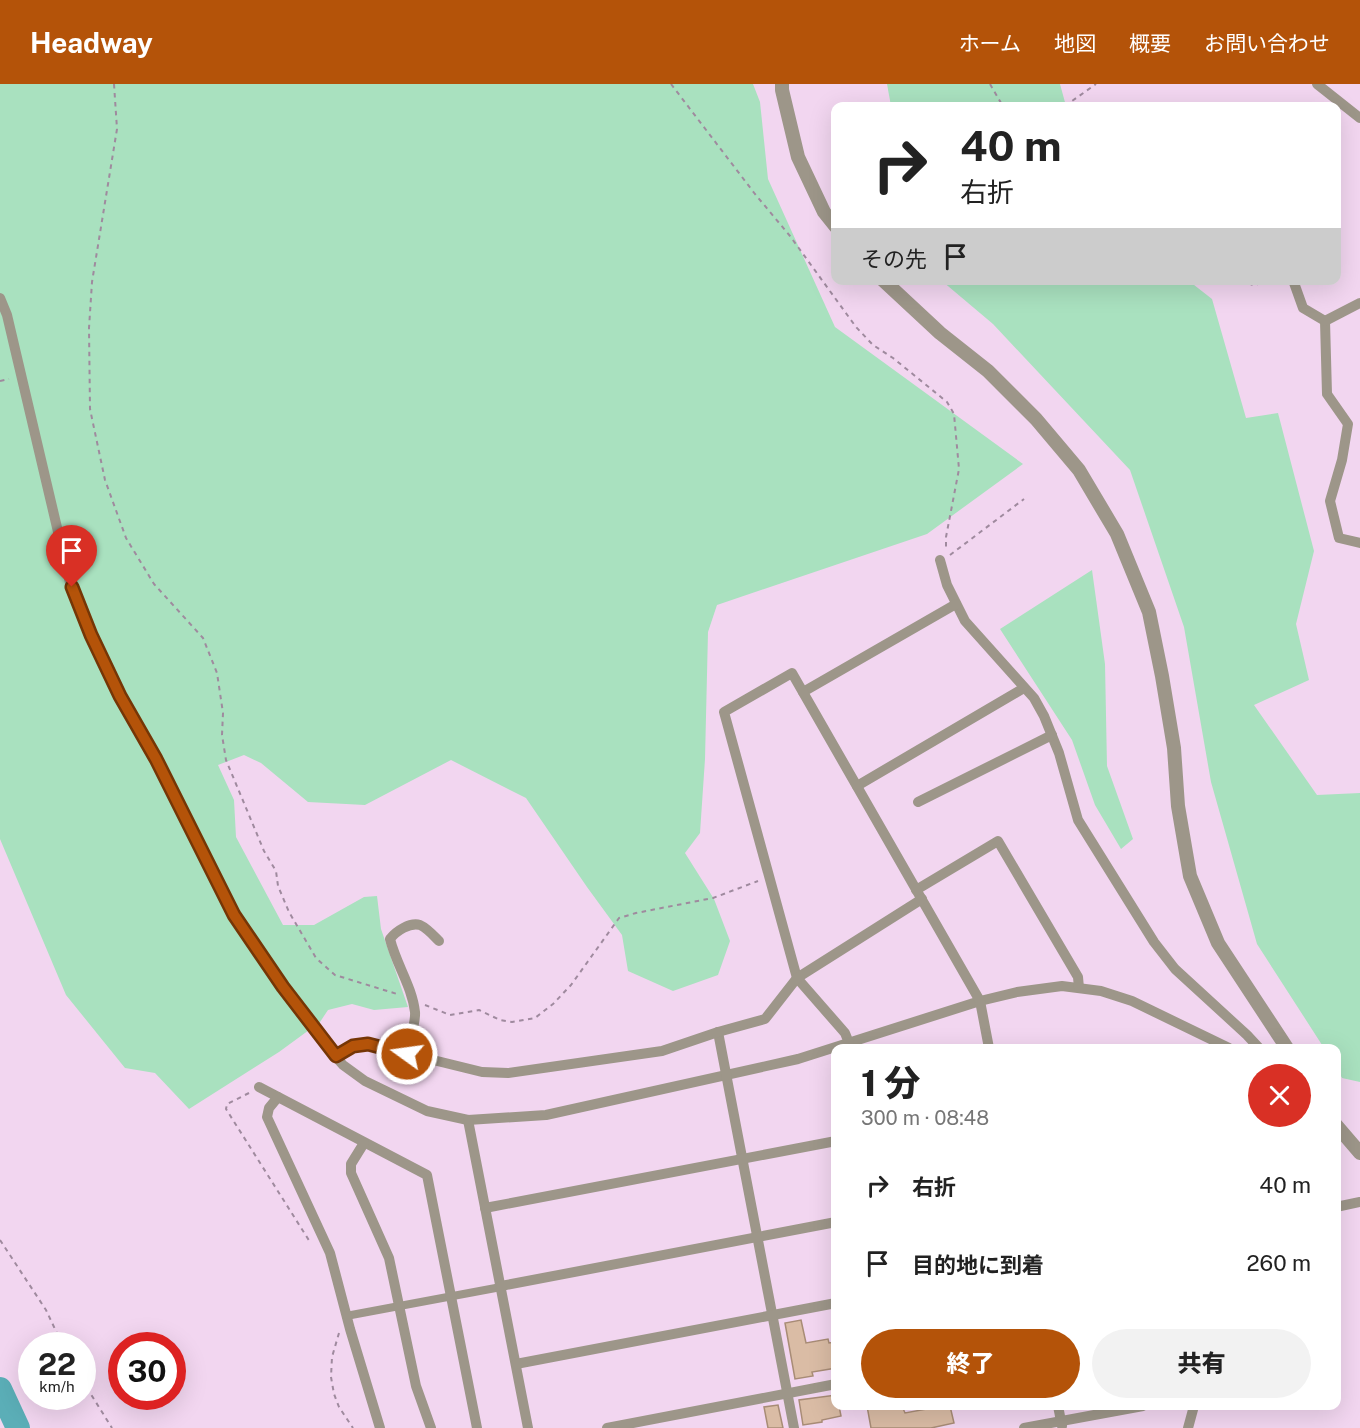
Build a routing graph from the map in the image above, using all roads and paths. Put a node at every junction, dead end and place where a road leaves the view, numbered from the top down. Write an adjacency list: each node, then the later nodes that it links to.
1 (114, 84): 32 (path)
2 (671, 84): 20 (path)
3 (782, 84): 12 (street)
4 (990, 84): 7 (path)
5 (1096, 84): 8 (path)
6 (1317, 84): 9 (street)
7 (1000, 102)
8 (1071, 102)
9 (1340, 102)
10 (1341, 103): 11 (street)
11 (1360, 118)
12 (831, 221)
13 (888, 285): 40 (street)
14 (1295, 285): 17 (street)
15 (0, 298): 43 (street)
16 (1360, 303): 17 (street)
17 (1325, 321): 19 (street)
18 (1024, 499): 20 (path)
19 (1360, 543)
20 (944, 558): 21 (street)
21 (956, 604): 22 (street); 23 (street)
22 (1024, 688): 24 (street); 25 (street)
23 (803, 692): 25 (street); 27 (street)
24 (1052, 735): 26 (street); 39 (street)
25 (857, 786): 28 (street)
26 (918, 802)
27 (769, 877): 30 (street); 32 (path)
28 (919, 895): 30 (street); 31 (street); 33 (street)
29 (439, 941): 32 (street)
30 (797, 978): 34 (street); 35 (street)
31 (1079, 988): 33 (street); 38 (street)
32 (412, 999): 42 (street)
33 (980, 1001): 35 (street); 37 (street)
34 (718, 1032): 42 (street); 44 (street)
35 (849, 1043): 36 (street)
36 (846, 1044)
37 (988, 1044)
38 (1221, 1044)
39 (1255, 1044)
40 (1284, 1044)
41 (831, 1049): 44 (street)
42 (407, 1054): 43 (street)
43 (336, 1056): 47 (street)
44 (726, 1074): 47 (street); 52 (street)
45 (259, 1087): 46 (street); 59 (path)
46 (278, 1097): 50 (street); 65 (street)
47 (468, 1119): 55 (street)
48 (1341, 1131): 51 (street)
49 (831, 1142): 52 (street)
50 (364, 1143): 61 (street); 63 (street)
51 (1360, 1153)
52 (742, 1159): 55 (street); 57 (street)
53 (1360, 1202): 54 (street)
54 (1341, 1206)
55 (485, 1208): 60 (street)
56 (831, 1223): 57 (street)
57 (757, 1237): 60 (street); 64 (street)
58 (0, 1240): 67 (path)
59 (310, 1241)
60 (501, 1286): 61 (street); 68 (street)
61 (451, 1297): 63 (street); 79 (street)
62 (831, 1304): 64 (street)
63 (399, 1306): 65 (street); 78 (street)
64 (772, 1315): 68 (street); 70 (street)
65 (346, 1316): 66 (street)
66 (350, 1329): 76 (path); 77 (street)
67 (56, 1332)
68 (516, 1364): 80 (street)
69 (831, 1385): 70 (street)
70 (787, 1393): 81 (street); 82 (street)
71 (96, 1402): 75 (path)
72 (1125, 1410): 74 (street)
73 (1193, 1410): 84 (street)
74 (1062, 1424): 83 (street)
75 (112, 1428)
76 (353, 1428)
77 (380, 1428)
78 (431, 1428)
79 (477, 1428)
80 (528, 1428)
81 (607, 1428)
82 (794, 1428)
83 (1024, 1428)
84 (1188, 1428)

